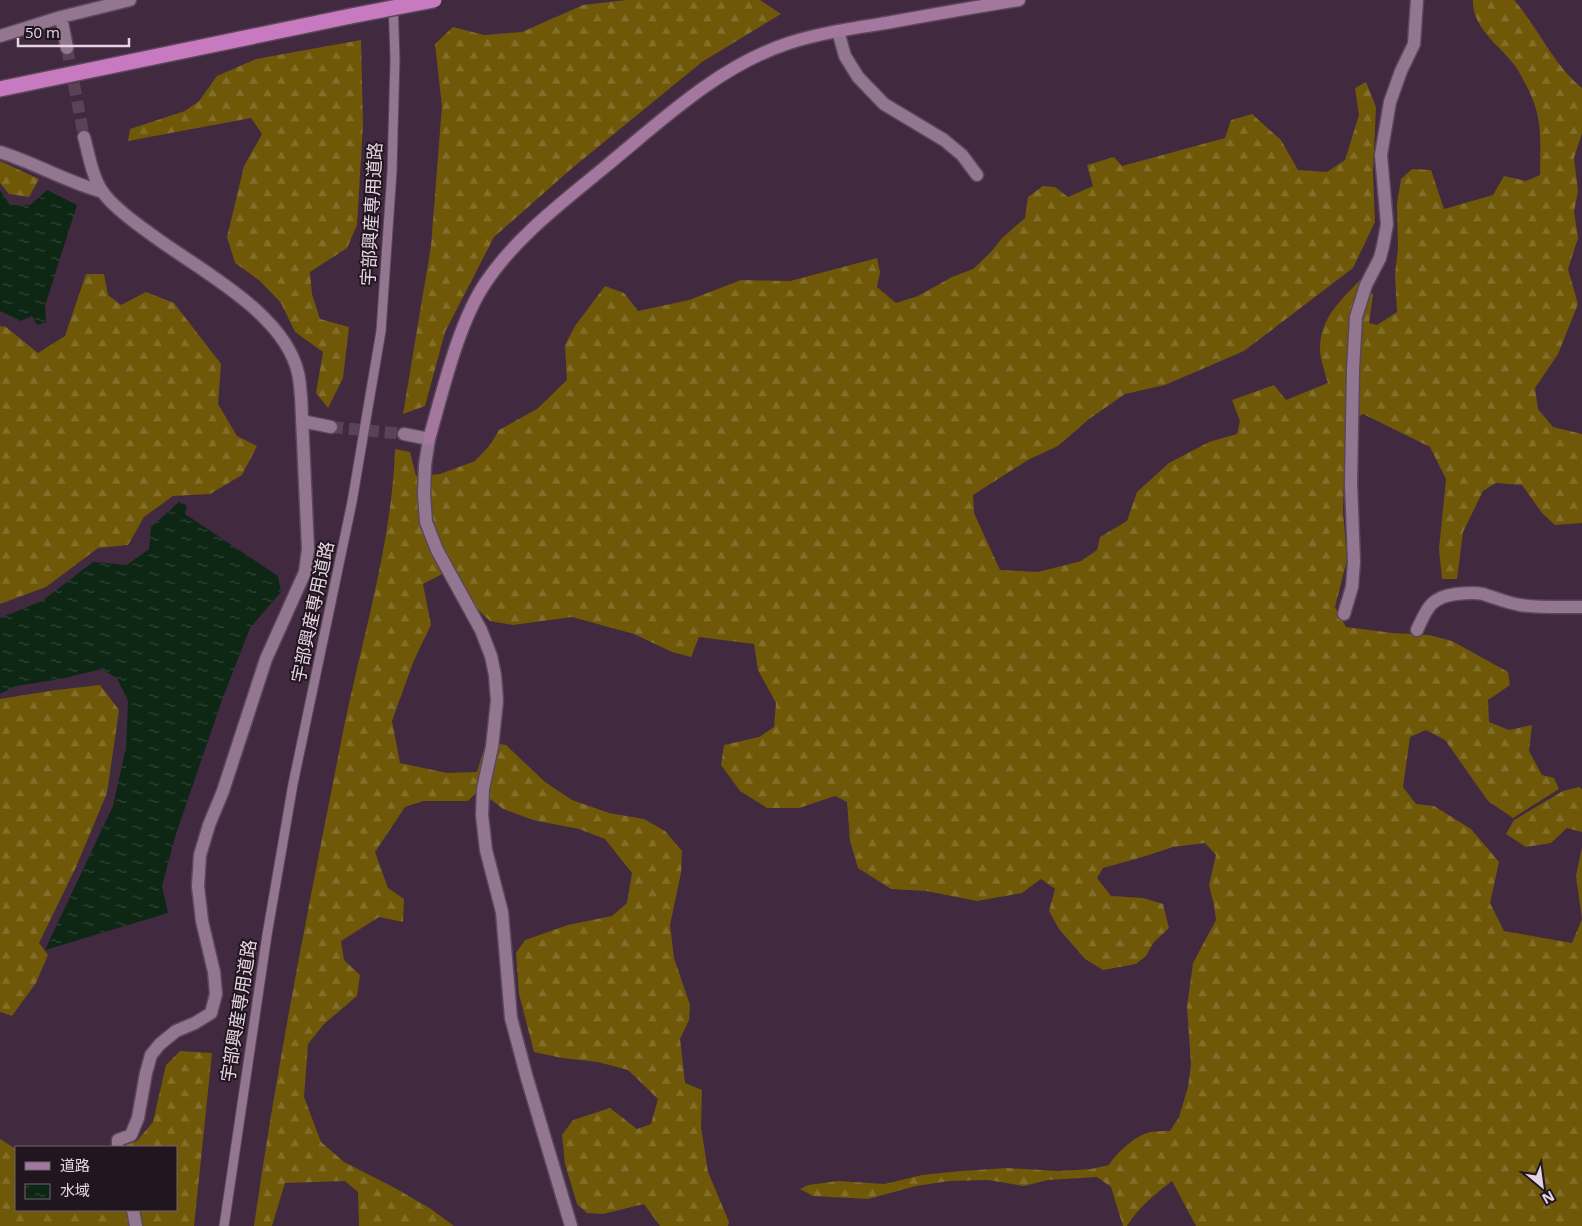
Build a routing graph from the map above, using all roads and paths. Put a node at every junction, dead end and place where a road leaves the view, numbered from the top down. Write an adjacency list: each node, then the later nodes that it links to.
1 (130, 0): 7 (street)
2 (393, 0): 26 (lane, 宇部興産専用道路)
3 (434, 0): 11 (highway, bridge)
4 (1019, 0): 6 (street)
5 (1417, 0): 21 (street)
6 (980, 3): 8 (street)
7 (60, 17): 9 (street); 10 (street)
8 (838, 31): 14 (street); 19 (street)
9 (0, 36)
10 (67, 48)
11 (0, 89)
12 (84, 137): 15 (street)
13 (0, 152): 15 (street)
14 (977, 175)
15 (102, 192): 16 (street)
16 (302, 421): 17 (street); 23 (street)
17 (331, 427)
18 (404, 434): 19 (street)
19 (429, 439): 27 (street)
20 (1582, 607): 22 (street)
21 (1344, 614)
22 (1417, 630)
23 (118, 1146)
24 (133, 1211): 25 (street)
25 (136, 1226)
26 (224, 1226)
27 (571, 1226)

